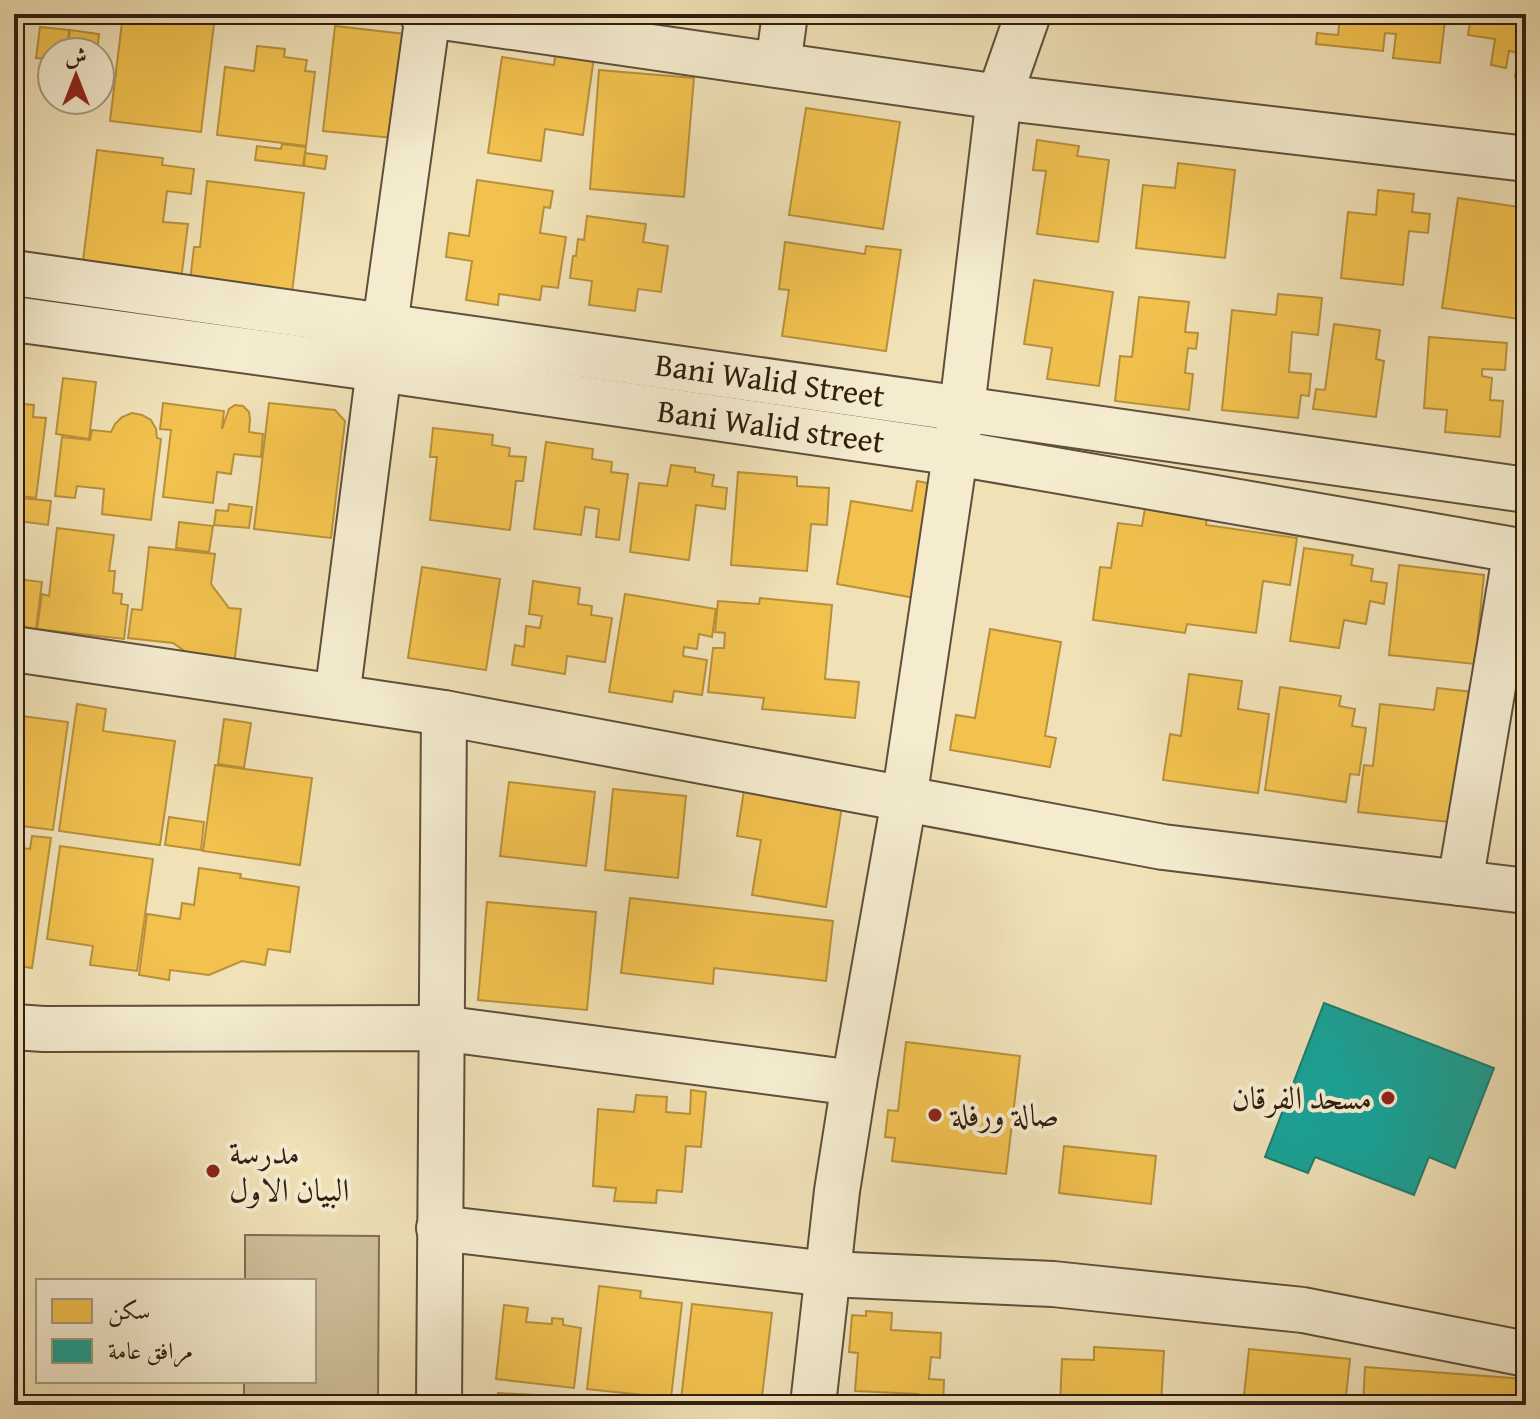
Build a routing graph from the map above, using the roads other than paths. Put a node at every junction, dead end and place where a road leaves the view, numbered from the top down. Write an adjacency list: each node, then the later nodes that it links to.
1 (422, 14): 2 (street)
2 (428, 14): 5 (street); 10 (street)
3 (785, 14): 5 (street)
4 (1028, 14): 6 (street)
5 (778, 65): 6 (street)
6 (999, 97): 7 (street); 12 (street)
7 (1526, 159)
8 (14, 273): 10 (street, Bani Walid Street)
9 (14, 319): 11 (street, Bani Walid street)
10 (385, 325): 12 (street, Bani Walid Street)
11 (379, 369): 13 (street, Bani Walid street); 17 (street)
12 (962, 408): 13 (street); 14 (street, Bani Walid Street)
13 (956, 453): 15 (street, Bani Walid street); 19 (street)
14 (1526, 490)
15 (1521, 551): 20 (street)
16 (14, 649): 17 (street)
17 (337, 697): 18 (street)
18 (444, 713): 19 (street); 23 (street)
19 (904, 800): 20 (street); 24 (street)
20 (1460, 883): 21 (street)
21 (1526, 891)
22 (14, 1027): 23 (street)
23 (440, 1028): 24 (street); 25 (street)
24 (854, 1083): 26 (street)
25 (439, 1228): 26 (street); 28 (street)
26 (828, 1274): 27 (street); 29 (street)
27 (1526, 1354)
28 (439, 1405)
29 (813, 1405)

